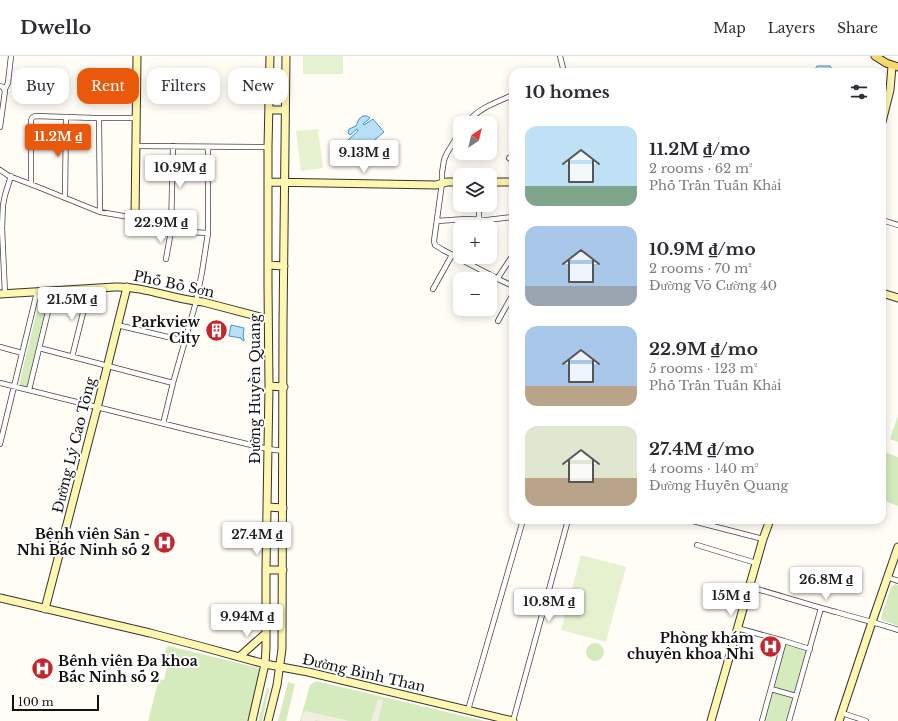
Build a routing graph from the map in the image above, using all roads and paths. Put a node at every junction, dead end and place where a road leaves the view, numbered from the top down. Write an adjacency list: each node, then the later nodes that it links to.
1 (11, 56): 10 (street)
2 (137, 56): 18 (street)
3 (270, 56): 13 (street, Đường Huyền Quang)
4 (286, 56): 14 (street, Đường Huyền Quang)
5 (560, 56): 8 (street)
6 (875, 56): 7 (main road)
7 (895, 67): 12 (street)
8 (563, 68)
9 (0, 86): 10 (street)
10 (5, 89): 19 (street)
11 (509, 97): 15 (street)
12 (886, 106)
13 (269, 110): 14 (street); 23 (street, Đường Huyền Quang)
14 (285, 110): 28 (street, Đường Huyền Quang)
15 (473, 116)
16 (66, 117): 17 (street); 33 (street); 34 (street)
17 (99, 118): 18 (street); 35 (street)
18 (136, 118): 21 (street)
19 (0, 127)
20 (453, 143): 32 (street)
21 (136, 146): 22 (street); 38 (street)
22 (173, 146): 24 (street); 45 (street)
23 (268, 146): 24 (street); 27 (street, Đường Huyền Quang)
24 (208, 147): 46 (street)
25 (0, 170): 26 (street)
26 (11, 176): 33 (street); 52 (street)
27 (268, 182): 28 (street); 50 (street, Đường Huyền Quang)
28 (285, 182): 32 (street); 51 (street, Đường Huyền Quang)
29 (453, 182): 32 (street)
30 (497, 182): 31 (street)
31 (509, 182)
32 (442, 183): 42 (street)
33 (31, 184): 34 (street)
34 (66, 198): 35 (street)
35 (100, 212): 38 (street)
36 (479, 212): 40 (street)
37 (509, 217): 41 (street)
38 (135, 218): 45 (street)
39 (453, 220): 42 (street)
40 (480, 220)
41 (487, 220)
42 (438, 221): 47 (street)
43 (886, 221): 44 (street)
44 (898, 225)
45 (171, 231): 46 (street); 48 (street)
46 (208, 233): 65 (street)
47 (452, 255): 53 (street); 58 (street)
48 (166, 259)
49 (509, 261): 54 (street)
50 (268, 265): 51 (street); 67 (street, Đường Huyền Quang)
51 (284, 266): 68 (street, Đường Huyền Quang)
52 (2, 271): 61 (street)
53 (483, 272)
54 (497, 279): 55 (street)
55 (509, 284)
56 (127, 287): 57 (street, Phố Bồ Sơn); 65 (street, Phố Bồ Sơn); 69 (street, Đường Lý Cao Tông)
57 (89, 289): 59 (street, Phố Bồ Sơn); 74 (street)
58 (433, 289)
59 (53, 291): 60 (street, Phố Bồ Sơn); 72 (street)
60 (37, 292): 61 (street, Phố Bồ Sơn); 73 (street)
61 (2, 294)
62 (886, 294): 63 (street)
63 (898, 298)
64 (509, 301): 66 (street)
65 (196, 302): 67 (street, Phố Bồ Sơn); 70 (street)
66 (498, 321)
67 (268, 322): 68 (street, Phố Bồ Sơn); 79 (street, Đường Huyền Quang)
68 (283, 324): 80 (street, Đường Huyền Quang)
69 (117, 325): 70 (street); 75 (street, Đường Lý Cao Tông)
70 (185, 341): 76 (street)
71 (0, 347): 73 (street)
72 (39, 348): 74 (street); 81 (street)
73 (22, 353): 78 (street)
74 (72, 357): 75 (street)
75 (107, 366): 76 (street); 82 (street, Đường Lý Cao Tông)
76 (173, 382): 83 (street)
77 (0, 383): 78 (street)
78 (15, 386): 81 (street); 84 (street)
79 (269, 386): 80 (street); 85 (street, Đường Huyền Quang)
80 (284, 387): 86 (street, Đường Huyền Quang)
81 (29, 390): 82 (street)
82 (97, 408): 83 (street); 104 (street, Đường Lý Cao Tông)
83 (163, 424): 85 (street)
84 (0, 444)
85 (268, 449): 86 (street); 87 (street, Đường Huyền Quang)
86 (283, 451): 88 (street, Đường Huyền Quang)
87 (268, 507): 88 (street); 97 (street, Đường Huyền Quang)
88 (283, 508): 98 (street, Đường Huyền Quang)
89 (522, 524): 116 (street)
90 (567, 524): 121 (street)
91 (705, 524): 93 (street)
92 (769, 524): 93 (street)
93 (763, 539): 96 (street)
94 (697, 545): 96 (street)
95 (898, 547): 99 (street)
96 (756, 562): 101 (street)
97 (266, 570): 98 (street); 108 (street, Đường Huyền Quang)
98 (283, 570): 113 (street, Đường Huyền Quang)
99 (887, 577): 100 (street); 105 (street)
100 (898, 580)
101 (750, 587): 103 (street); 106 (street)
102 (0, 598): 104 (street, Đường Bình Than)
103 (821, 608): 105 (street); 110 (street)
104 (45, 609): 111 (street, Đường Bình Than)
105 (872, 622): 107 (street); 117 (street)
106 (737, 628): 109 (street); 122 (street)
107 (898, 630)
108 (266, 633): 111 (street); 112 (street, Đường Huyền Quang)
109 (784, 641): 110 (street); 114 (street)
110 (810, 649): 115 (street)
111 (239, 657): 112 (street, Đường Bình Than)
112 (265, 664): 113 (street, Đường Bình Than); 119 (street, Đường Huyền Quang)
113 (280, 667): 116 (street, Đường Bình Than); 120 (street, Đường Huyền Quang)
114 (771, 689): 115 (street); 123 (street)
115 (796, 696): 124 (street)
116 (468, 710): 118 (street, Đường Bình Than)
117 (842, 713): 125 (street); 126 (street)
118 (504, 720): 121 (street, Đường Bình Than)
119 (252, 721)
120 (268, 721)
121 (513, 721)
122 (711, 721)
123 (762, 721)
124 (789, 721)
125 (839, 721)
126 (866, 721)

